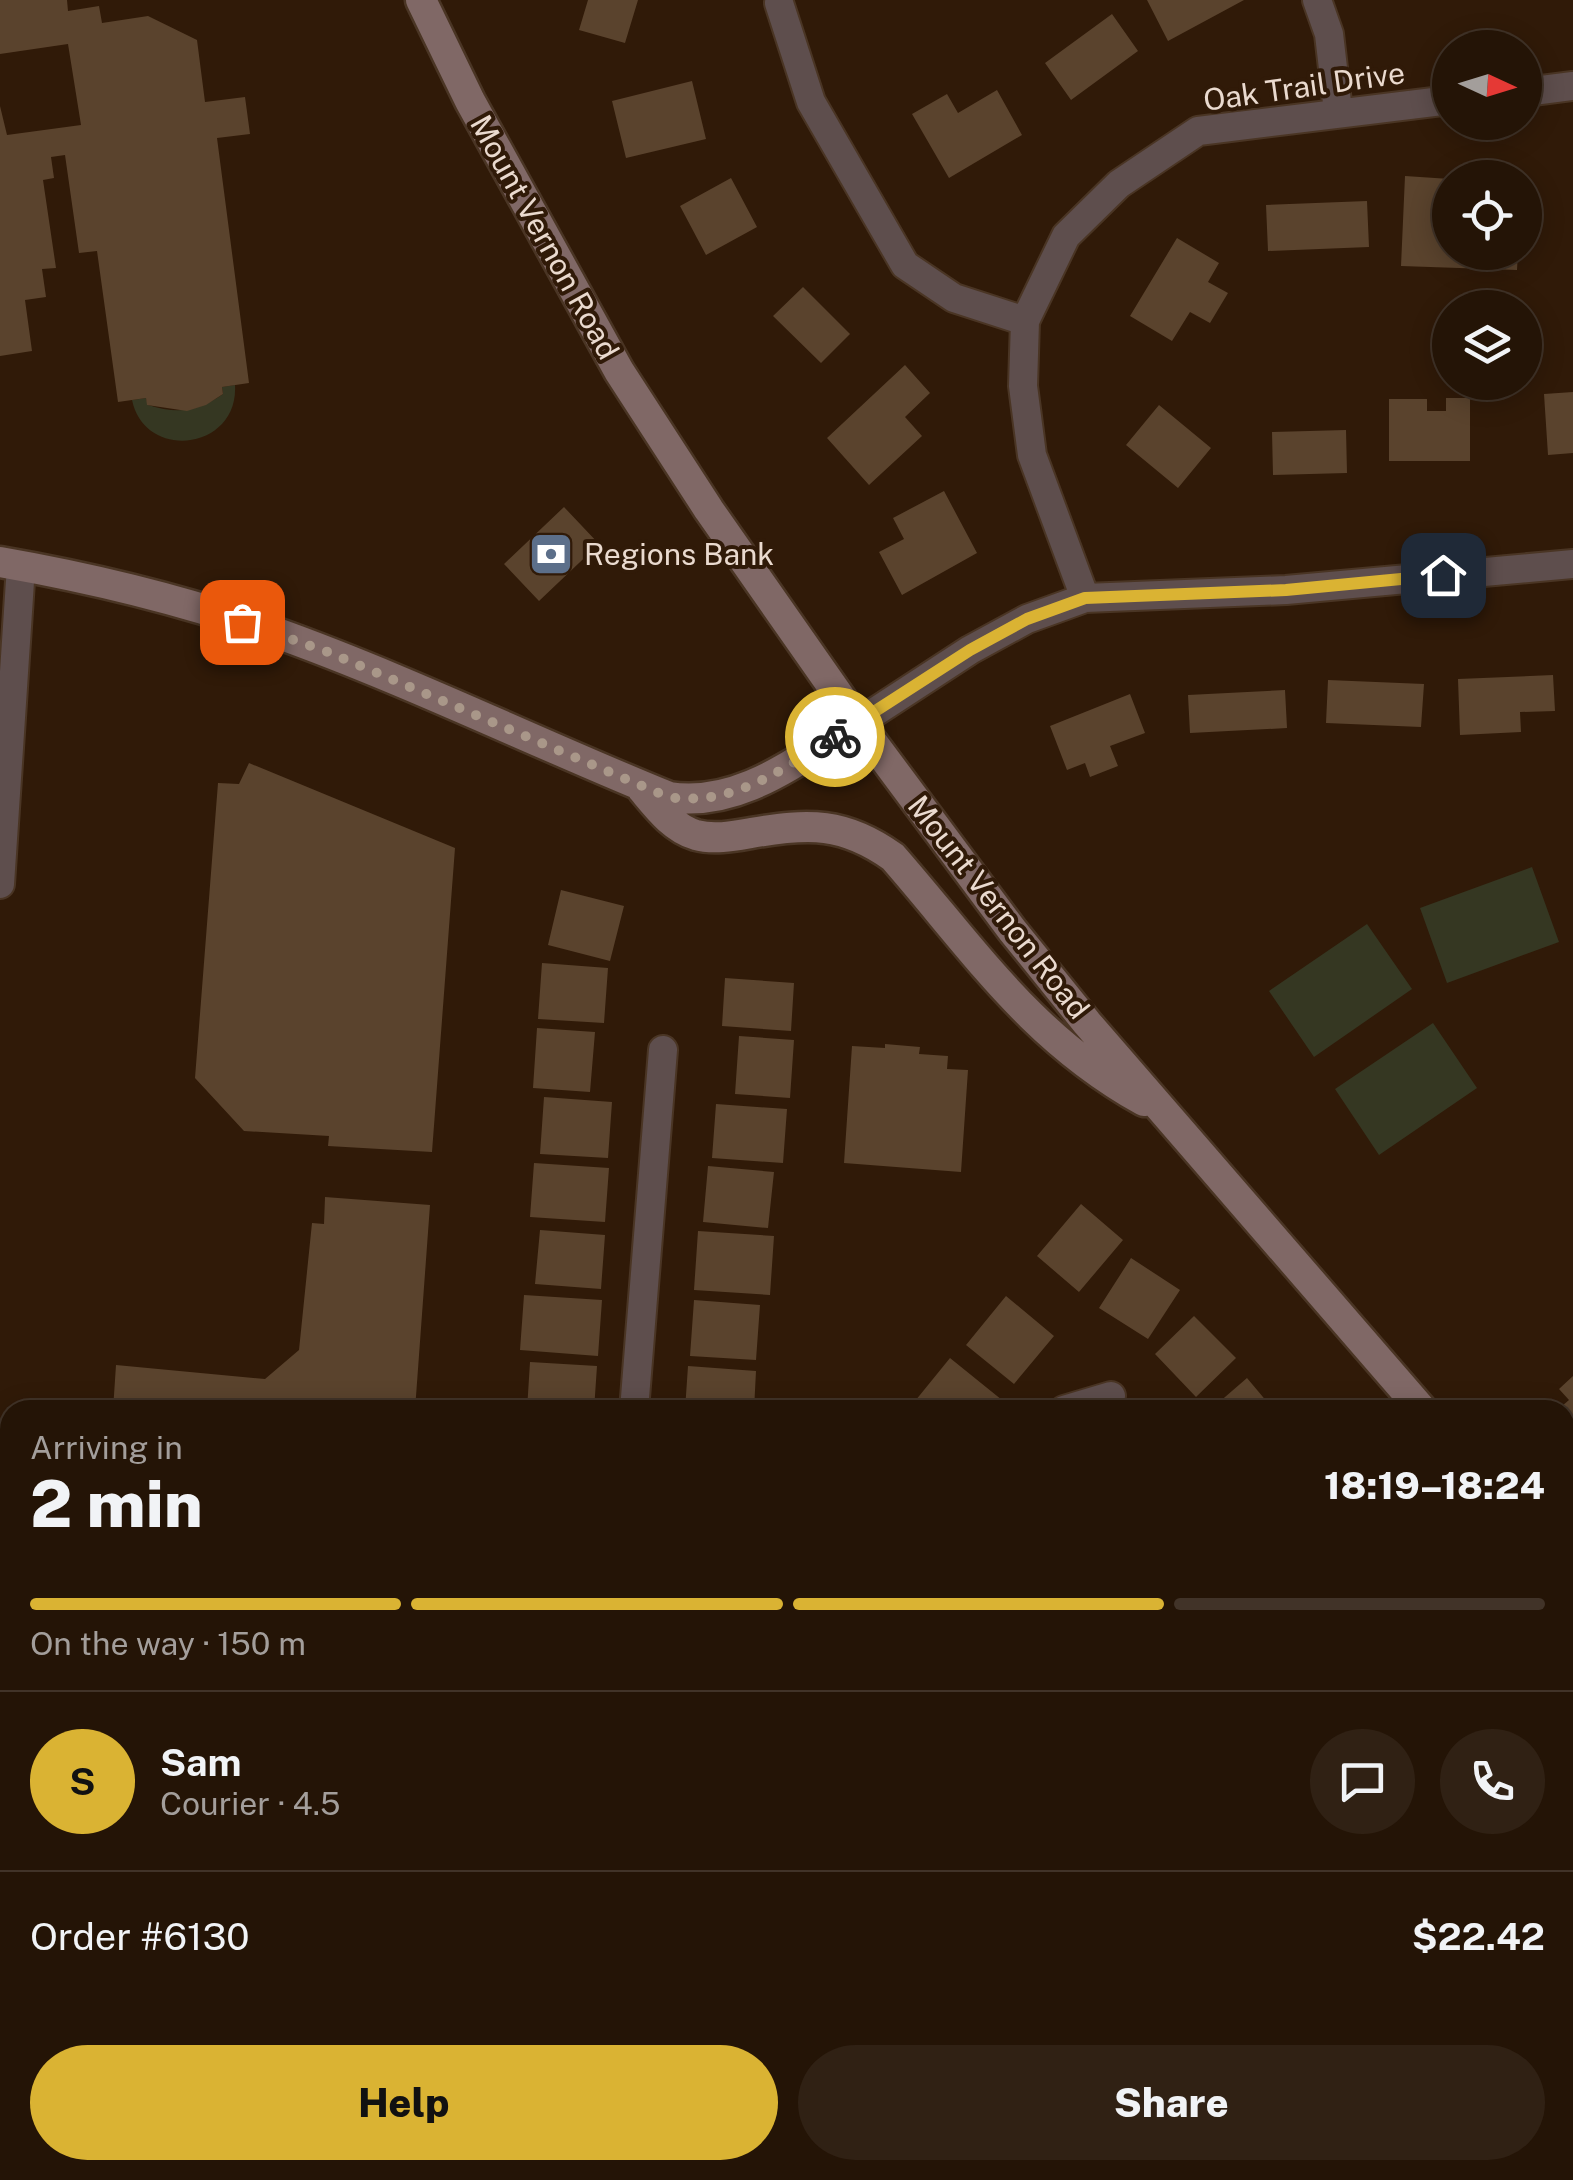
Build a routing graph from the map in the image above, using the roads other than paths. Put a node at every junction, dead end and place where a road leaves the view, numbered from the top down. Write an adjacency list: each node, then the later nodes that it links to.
1 (421, 0): 12 (main road, Mount Vernon Road)
2 (1318, 0): 7 (street)
3 (779, 2): 8 (street)
4 (1573, 86): 5 (street)
5 (1542, 90)
6 (1432, 102): 7 (street, Oak Trail Drive)
7 (1338, 112): 8 (street, Oak Trail Drive)
8 (1025, 321): 11 (street, Oak Trail Drive)
9 (10, 564): 13 (main road); 14 (street)
10 (1573, 564): 11 (street)
11 (1085, 598): 12 (street)
12 (858, 722): 13 (main road); 16 (main road, Mount Vernon Road)
13 (637, 784): 16 (main road)
14 (0, 884)
15 (663, 1050): 18 (street)
16 (1163, 1112): 20 (main road, Mount Vernon Road)
17 (1111, 1396): 19 (street)
18 (635, 1400)
19 (1098, 1400)
20 (1413, 1400)

